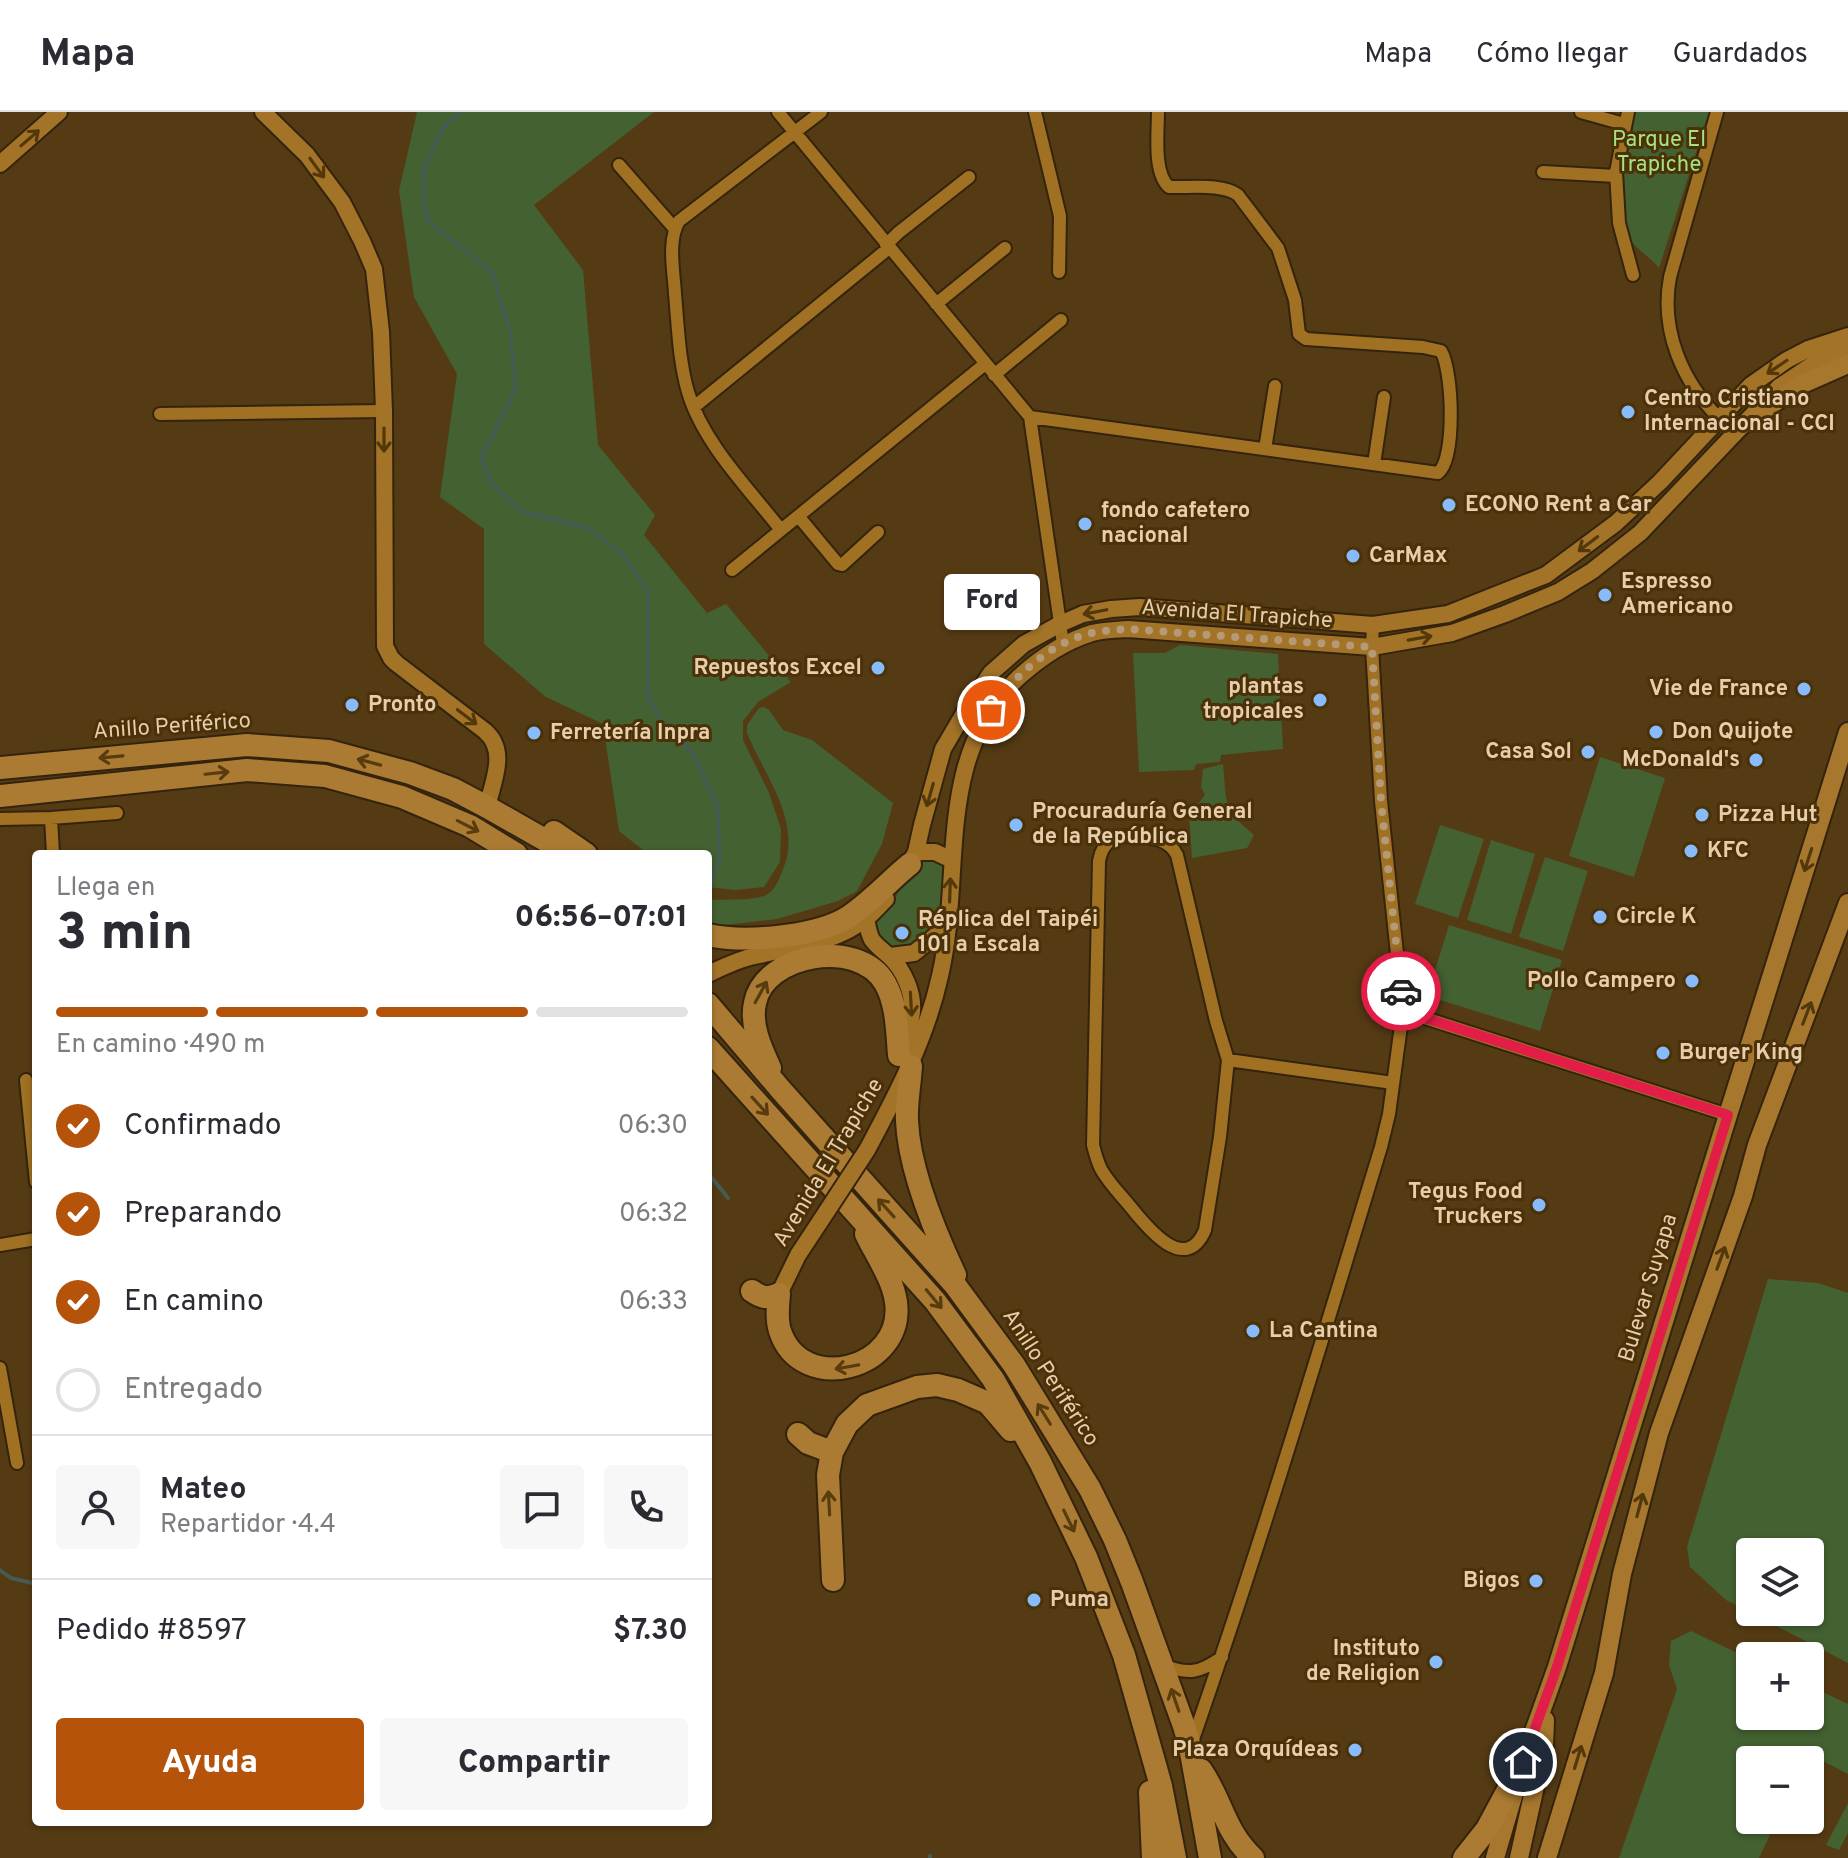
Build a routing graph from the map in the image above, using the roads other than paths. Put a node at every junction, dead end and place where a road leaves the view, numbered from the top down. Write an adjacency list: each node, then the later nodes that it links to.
1 (59, 112): 11 (main road, one-way to 1)
2 (263, 112): 31 (main road, one-way to 31)
3 (778, 112): 10 (street)
4 (821, 112): 10 (street)
5 (1035, 112): 19 (street)
6 (1158, 112): 37 (street)
7 (1581, 112): 9 (street)
8 (1717, 112): 34 (street)
9 (1626, 118): 14 (street)
10 (794, 132): 16 (street); 17 (street)
11 (0, 164)
12 (619, 165): 16 (street)
13 (1543, 172): 14 (street)
14 (1616, 176): 20 (street)
15 (969, 177): 17 (street)
16 (675, 229): 30 (street)
17 (888, 246): 21 (street); 30 (street)
18 (1005, 248): 21 (street)
19 (1059, 272)
20 (1633, 275)
21 (936, 304): 25 (street)
22 (1061, 320): 27 (street)
23 (1848, 336): 34 (main road, Avenida El Trapiche, one-way to 34)
24 (1848, 350): 35 (main road, Avenida El Trapiche)
25 (985, 364): 27 (street); 38 (street)
26 (1848, 364): 35 (main road)
27 (994, 375): 33 (street)
28 (1275, 386): 36 (street)
29 (1384, 397): 37 (street)
30 (694, 407): 39 (street)
31 (384, 411): 32 (street); 52 (main road, one-way to 52)
32 (160, 414)
33 (1030, 417): 36 (street); 43 (street)
34 (1720, 419): 41 (main road); 44 (main road, Avenida El Trapiche, one-way to 44)
35 (1744, 424): 41 (main road, Avenida El Trapiche)
36 (1265, 449): 37 (street)
37 (1374, 464)
38 (799, 517): 39 (street); 40 (street)
39 (781, 530): 42 (street)
40 (878, 532)
41 (1640, 533): 46 (main road, Avenida El Trapiche, one-way to 41)
42 (732, 570)
43 (1060, 624): 44 (main road, Avenida El Trapiche, one-way to 43); 45 (street); 61 (main road, Avenida El Trapiche, one-way to 61)
44 (1373, 625): 46 (street)
45 (1063, 644): 46 (main road, Avenida El Trapiche); 62 (main road, Avenida El Trapiche)
46 (1372, 647): 70 (street)
47 (1848, 732): 77 (main road, Bulevar Suyapa, one-way to 77)
48 (0, 759): 49 (main road)
49 (42, 763): 50 (highway, Anillo Periférico); 52 (highway, Anillo Periférico, one-way to 49)
50 (0, 768)
51 (0, 796): 58 (highway, one-way to 58)
52 (487, 807): 55 (highway, Anillo Periférico)
53 (117, 813): 54 (street)
54 (51, 818): 56 (street); 57 (street)
55 (506, 818): 59 (highway, Anillo Periférico); 60 (highway)
56 (0, 819)
57 (53, 850)
58 (509, 850)
59 (560, 850)
60 (581, 850)
61 (913, 858): 62 (main road); 64 (main road, Avenida El Trapiche); 66 (highway)
62 (952, 860): 65 (main road, Avenida El Trapiche, one-way to 62)
63 (1848, 903): 104 (main road, one-way to 63)
64 (866, 918): 67 (main road); 68 (main road, Avenida El Trapiche)
65 (949, 925): 67 (main road); 72 (main road, Avenida El Trapiche)
66 (712, 935)
67 (890, 956): 72 (main road, one-way to 72)
68 (712, 972)
69 (712, 1009): 76 (highway, Anillo Periférico)
70 (1403, 1011): 75 (street); 77 (street)
71 (712, 1052): 79 (highway, one-way to 79)
72 (905, 1060): 76 (highway, one-way to 72); 83 (main road, Avenida El Trapiche, bridge); 84 (highway)
73 (1228, 1060): 73 (street); 75 (street)
74 (26, 1080): 78 (street)
75 (1393, 1083): 91 (street)
76 (781, 1090): 84 (highway, Anillo Periférico, one-way to 76)
77 (1728, 1115): 93 (main road, Bulevar Suyapa)
78 (32, 1141)
79 (855, 1212): 83 (highway, one-way to 83); 88 (highway, one-way to 88)
80 (32, 1240): 81 (street)
81 (0, 1245)
82 (752, 1291): 83 (highway)
83 (779, 1294)
84 (967, 1301): 92 (highway, Anillo Periférico, one-way to 84)
85 (0, 1368): 89 (street)
86 (798, 1434): 87 (highway)
87 (832, 1452): 88 (highway); 90 (highway, one-way to 87)
88 (1040, 1462): 94 (highway, one-way to 94)
89 (17, 1463)
90 (833, 1580)
91 (1222, 1657): 92 (street); 95 (street)
92 (1163, 1665): 95 (highway, Anillo Periférico, one-way to 92)
93 (1546, 1697): 96 (main road, Bulevar Suyapa); 103 (main road)
94 (1146, 1731): 97 (highway); 98 (highway)
95 (1191, 1752): 99 (highway, Anillo Periférico); 100 (highway)
96 (1523, 1762): 101 (highway); 102 (main road, Bulevar Suyapa)
97 (1153, 1858)
98 (1175, 1858)
99 (1210, 1858)
100 (1253, 1858)
101 (1464, 1858)
102 (1495, 1858)
103 (1519, 1858)
104 (1547, 1858)

